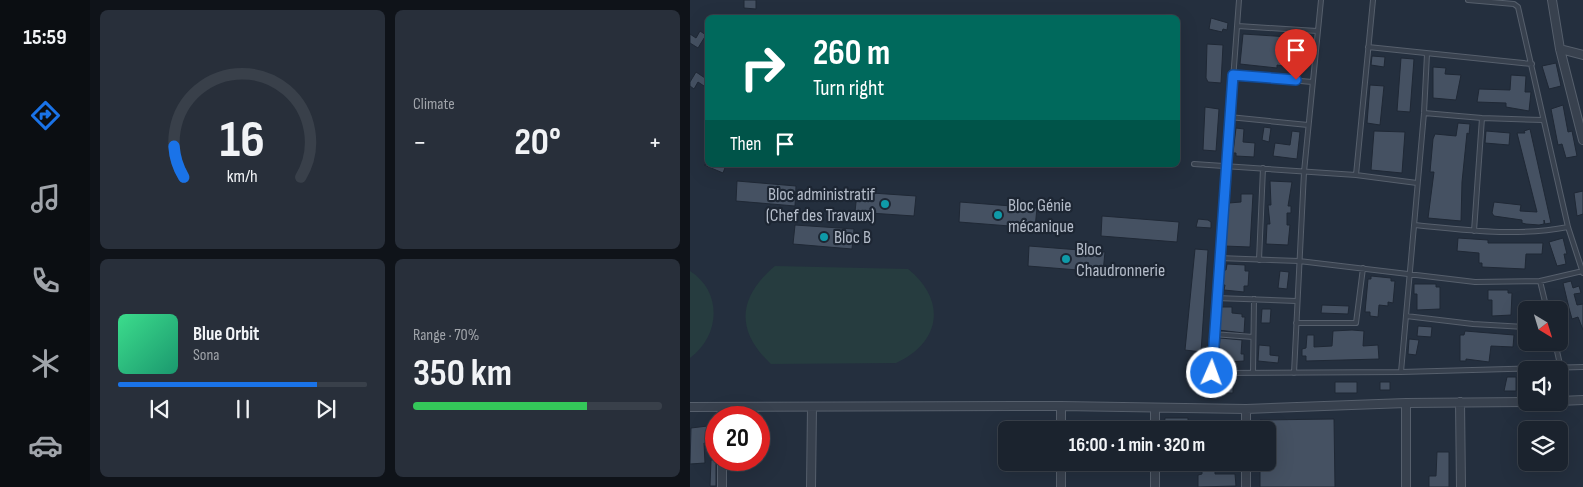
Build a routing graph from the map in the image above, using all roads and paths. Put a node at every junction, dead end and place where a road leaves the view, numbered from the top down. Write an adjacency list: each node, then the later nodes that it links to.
1 (1239, 0): 6 (lane)
2 (1321, 0): 7 (lane)
3 (1373, 0): 8 (lane)
4 (1468, 0): 12 (lane)
5 (1552, 0): 9 (street)
6 (1238, 26): 7 (lane); 13 (lane)
7 (1317, 31): 14 (lane)
8 (1368, 47): 10 (lane); 25 (lane)
9 (1560, 49): 11 (street); 20 (street)
10 (1427, 54): 12 (lane); 15 (lane)
11 (1583, 55)
12 (1532, 64): 18 (lane)
13 (1233, 75): 14 (lane); 16 (lane)
14 (1312, 82): 19 (lane)
15 (1424, 113): 17 (lane); 26 (lane)
16 (1229, 117): 19 (lane); 22 (lane)
17 (1482, 118): 18 (lane); 29 (lane)
18 (1543, 120): 28 (lane)
19 (1308, 125): 24 (lane)
20 (1583, 140)
21 (1194, 164): 22 (lane)
22 (1225, 164): 23 (lane); 30 (lane)
23 (1263, 168): 24 (lane); 31 (lane)
24 (1304, 172): 25 (lane); 32 (lane)
25 (1356, 175): 26 (lane)
26 (1417, 184): 27 (lane)
27 (1414, 225): 29 (lane); 35 (lane)
28 (1568, 227): 29 (lane); 34 (lane)
29 (1474, 231)
30 (1219, 258): 31 (lane); 37 (lane)
31 (1259, 260): 32 (lane)
32 (1299, 261): 33 (lane); 39 (lane)
33 (1362, 268): 35 (lane); 42 (lane)
34 (1583, 272): 36 (lane)
35 (1409, 273): 36 (lane); 41 (lane)
36 (1540, 281): 40 (lane)
37 (1216, 298): 38 (lane); 44 (lane)
38 (1254, 299): 39 (lane); 45 (lane)
39 (1296, 301): 42 (lane)
40 (1545, 301)
41 (1406, 316): 43 (lane); 49 (lane)
42 (1296, 322): 50 (lane)
43 (1518, 327)
44 (1213, 334): 45 (lane); 51 (lane)
45 (1253, 337): 51 (lane)
46 (1583, 367): 47 (lane)
47 (1568, 368)
48 (1518, 370): 49 (lane)
49 (1401, 372): 50 (lane)
50 (1294, 373): 51 (lane)
51 (1253, 374)
52 (1583, 400): 53 (street)
53 (1568, 401)
54 (1460, 402): 55 (street); 56 (street); 77 (street)
55 (1518, 402)
56 (1406, 403): 63 (street); 76 (street)
57 (770, 406): 58 (street)
58 (812, 406): 59 (street); 72 (street)
59 (1061, 406): 62 (street); 64 (street)
60 (690, 407): 61 (street)
61 (705, 407)
62 (1155, 409): 63 (street); 65 (street)
63 (1246, 410): 66 (street)
64 (1061, 421)
65 (1155, 421)
66 (1246, 421)
67 (722, 471): 71 (street)
68 (1061, 471): 73 (street)
69 (1155, 471): 74 (street)
70 (1246, 471): 75 (street)
71 (722, 487)
72 (811, 487)
73 (1061, 487)
74 (1155, 487)
75 (1246, 487)
76 (1406, 487)
77 (1461, 487)

